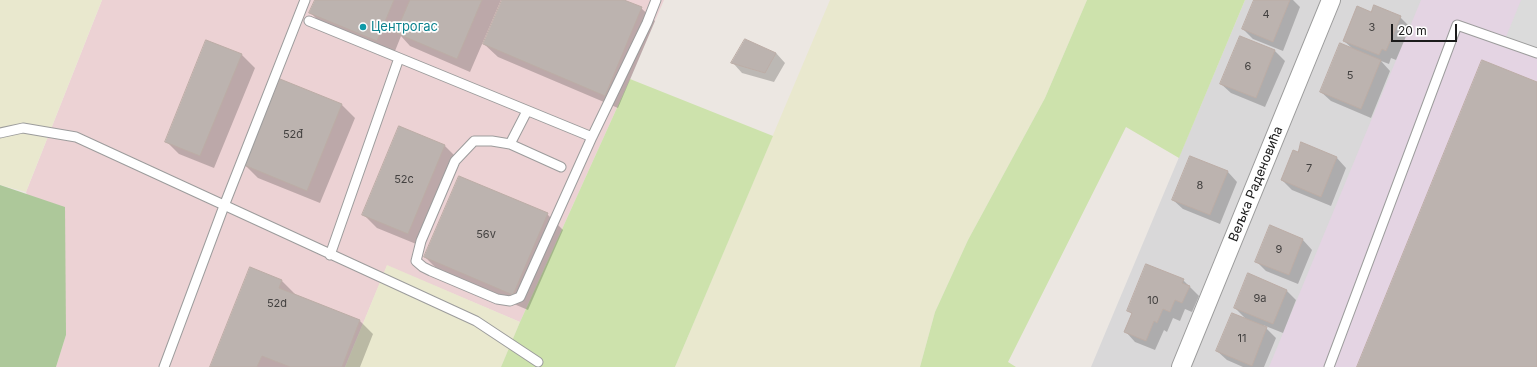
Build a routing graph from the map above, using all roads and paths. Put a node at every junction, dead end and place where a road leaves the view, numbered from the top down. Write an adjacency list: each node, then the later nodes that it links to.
1 (305, 0): 12 (lane)
2 (656, 0): 9 (lane)
3 (1331, 0): 16 (street, Вељка Раденовића)
4 (309, 21): 6 (lane)
5 (1537, 53): 17 (lane)
6 (399, 58): 7 (lane); 13 (lane)
7 (527, 111): 9 (lane); 10 (lane)
8 (0, 133): 12 (lane)
9 (592, 138): 10 (lane)
10 (510, 144): 11 (lane)
11 (561, 167)
12 (224, 206): 13 (lane); 15 (lane)
13 (330, 255): 14 (lane)
14 (538, 362)
15 (164, 367)
16 (1181, 367)
17 (1329, 367)

